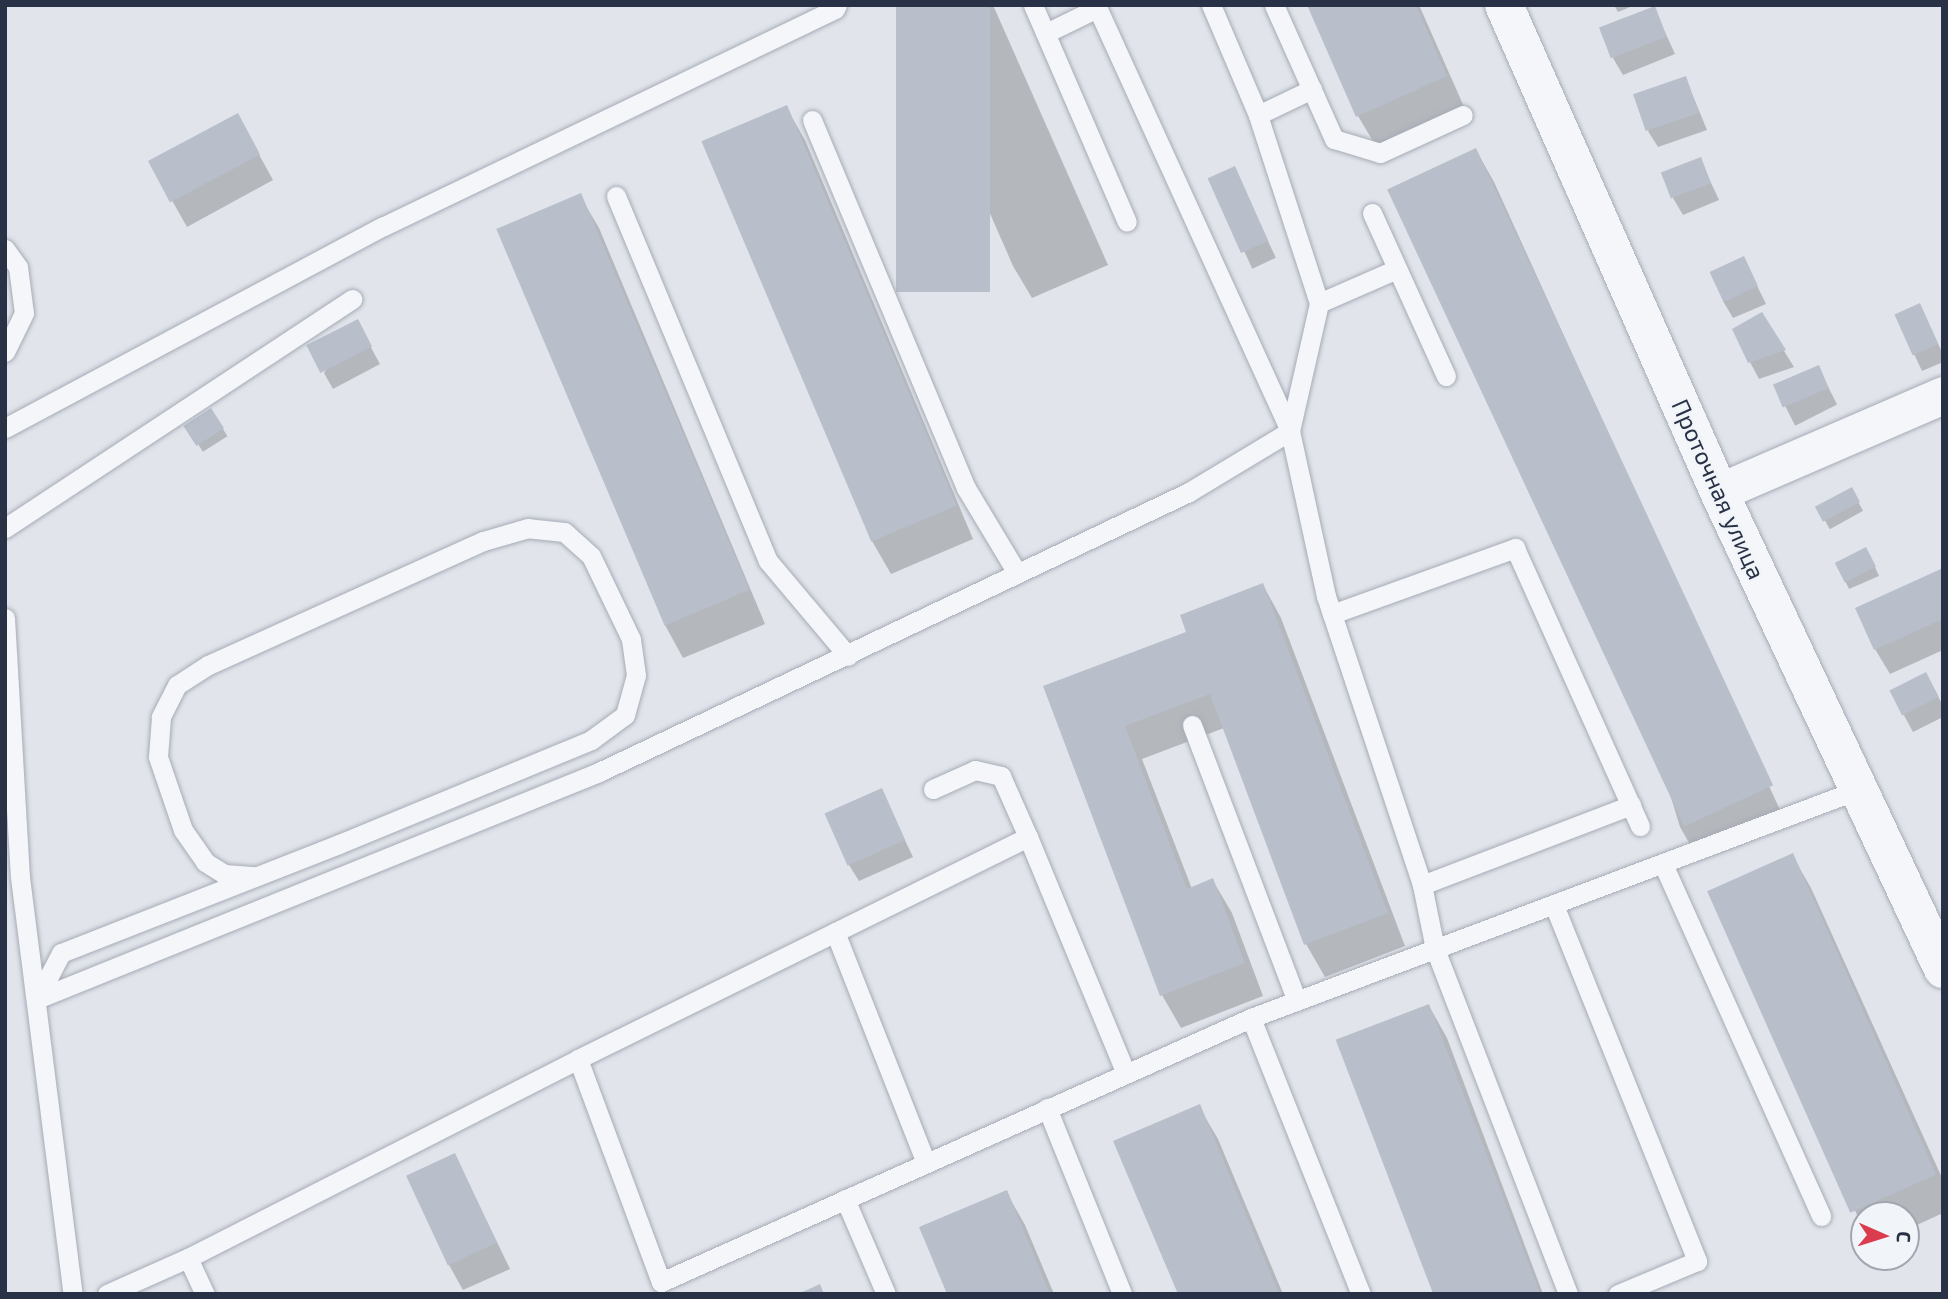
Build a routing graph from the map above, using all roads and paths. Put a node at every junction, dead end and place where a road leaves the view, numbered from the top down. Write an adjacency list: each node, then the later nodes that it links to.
1 (837, 5): 22 (lane)
2 (1033, 5): 7 (lane)
3 (1211, 5): 9 (lane)
4 (1274, 5): 8 (lane)
5 (1504, 5): 24 (street, Проточная улица)
6 (1097, 6): 7 (lane); 23 (lane)
7 (1046, 33): 14 (lane)
8 (1312, 89): 9 (lane); 10 (lane)
9 (1258, 115): 18 (lane)
10 (1463, 115)
11 (812, 120): 26 (lane)
12 (616, 196): 29 (lane)
13 (1372, 213): 16 (lane)
14 (1127, 222)
15 (5, 249): 19 (lane)
16 (1396, 269): 18 (lane); 20 (lane)
17 (352, 299): 25 (lane)
18 (1319, 303): 23 (lane)
19 (5, 352)
20 (1446, 376)
21 (1943, 395): 24 (street)
22 (5, 428)
23 (1290, 431): 26 (lane); 27 (lane)
24 (1719, 492): 32 (street, Проточная улица)
25 (5, 528)
26 (1017, 573): 29 (lane)
27 (1332, 614): 33 (lane); 38 (lane)
28 (5, 618): 43 (lane)
29 (848, 656): 43 (lane)
30 (1192, 725): 44 (lane)
31 (933, 789): 35 (lane)
32 (1857, 790): 36 (lane); 42 (street, Проточная улица)
33 (1631, 805): 34 (lane); 38 (lane)
34 (1640, 826)
35 (1028, 837): 40 (lane); 47 (lane)
36 (1663, 864): 39 (lane); 51 (lane)
37 (255, 876): 37 (lane); 43 (lane)
38 (1422, 886): 41 (lane)
39 (1554, 905): 41 (lane); 61 (lane)
40 (835, 932): 46 (lane); 49 (lane)
41 (1435, 949): 44 (lane); 60 (lane)
42 (1943, 969)
43 (37, 999): 54 (lane)
44 (1297, 1001): 45 (lane)
45 (1251, 1018): 47 (lane); 59 (lane)
46 (578, 1059): 52 (lane); 53 (lane)
47 (1126, 1074): 48 (lane)
48 (1047, 1108): 49 (lane); 58 (lane)
49 (926, 1163): 50 (lane)
50 (845, 1199): 53 (lane); 57 (lane)
51 (1821, 1216)
52 (188, 1258): 55 (lane); 56 (lane)
53 (662, 1288)
54 (73, 1294)
55 (107, 1294)
56 (205, 1294)
57 (886, 1294)
58 (1122, 1294)
59 (1361, 1294)
60 (1568, 1294)
61 (1618, 1294)

